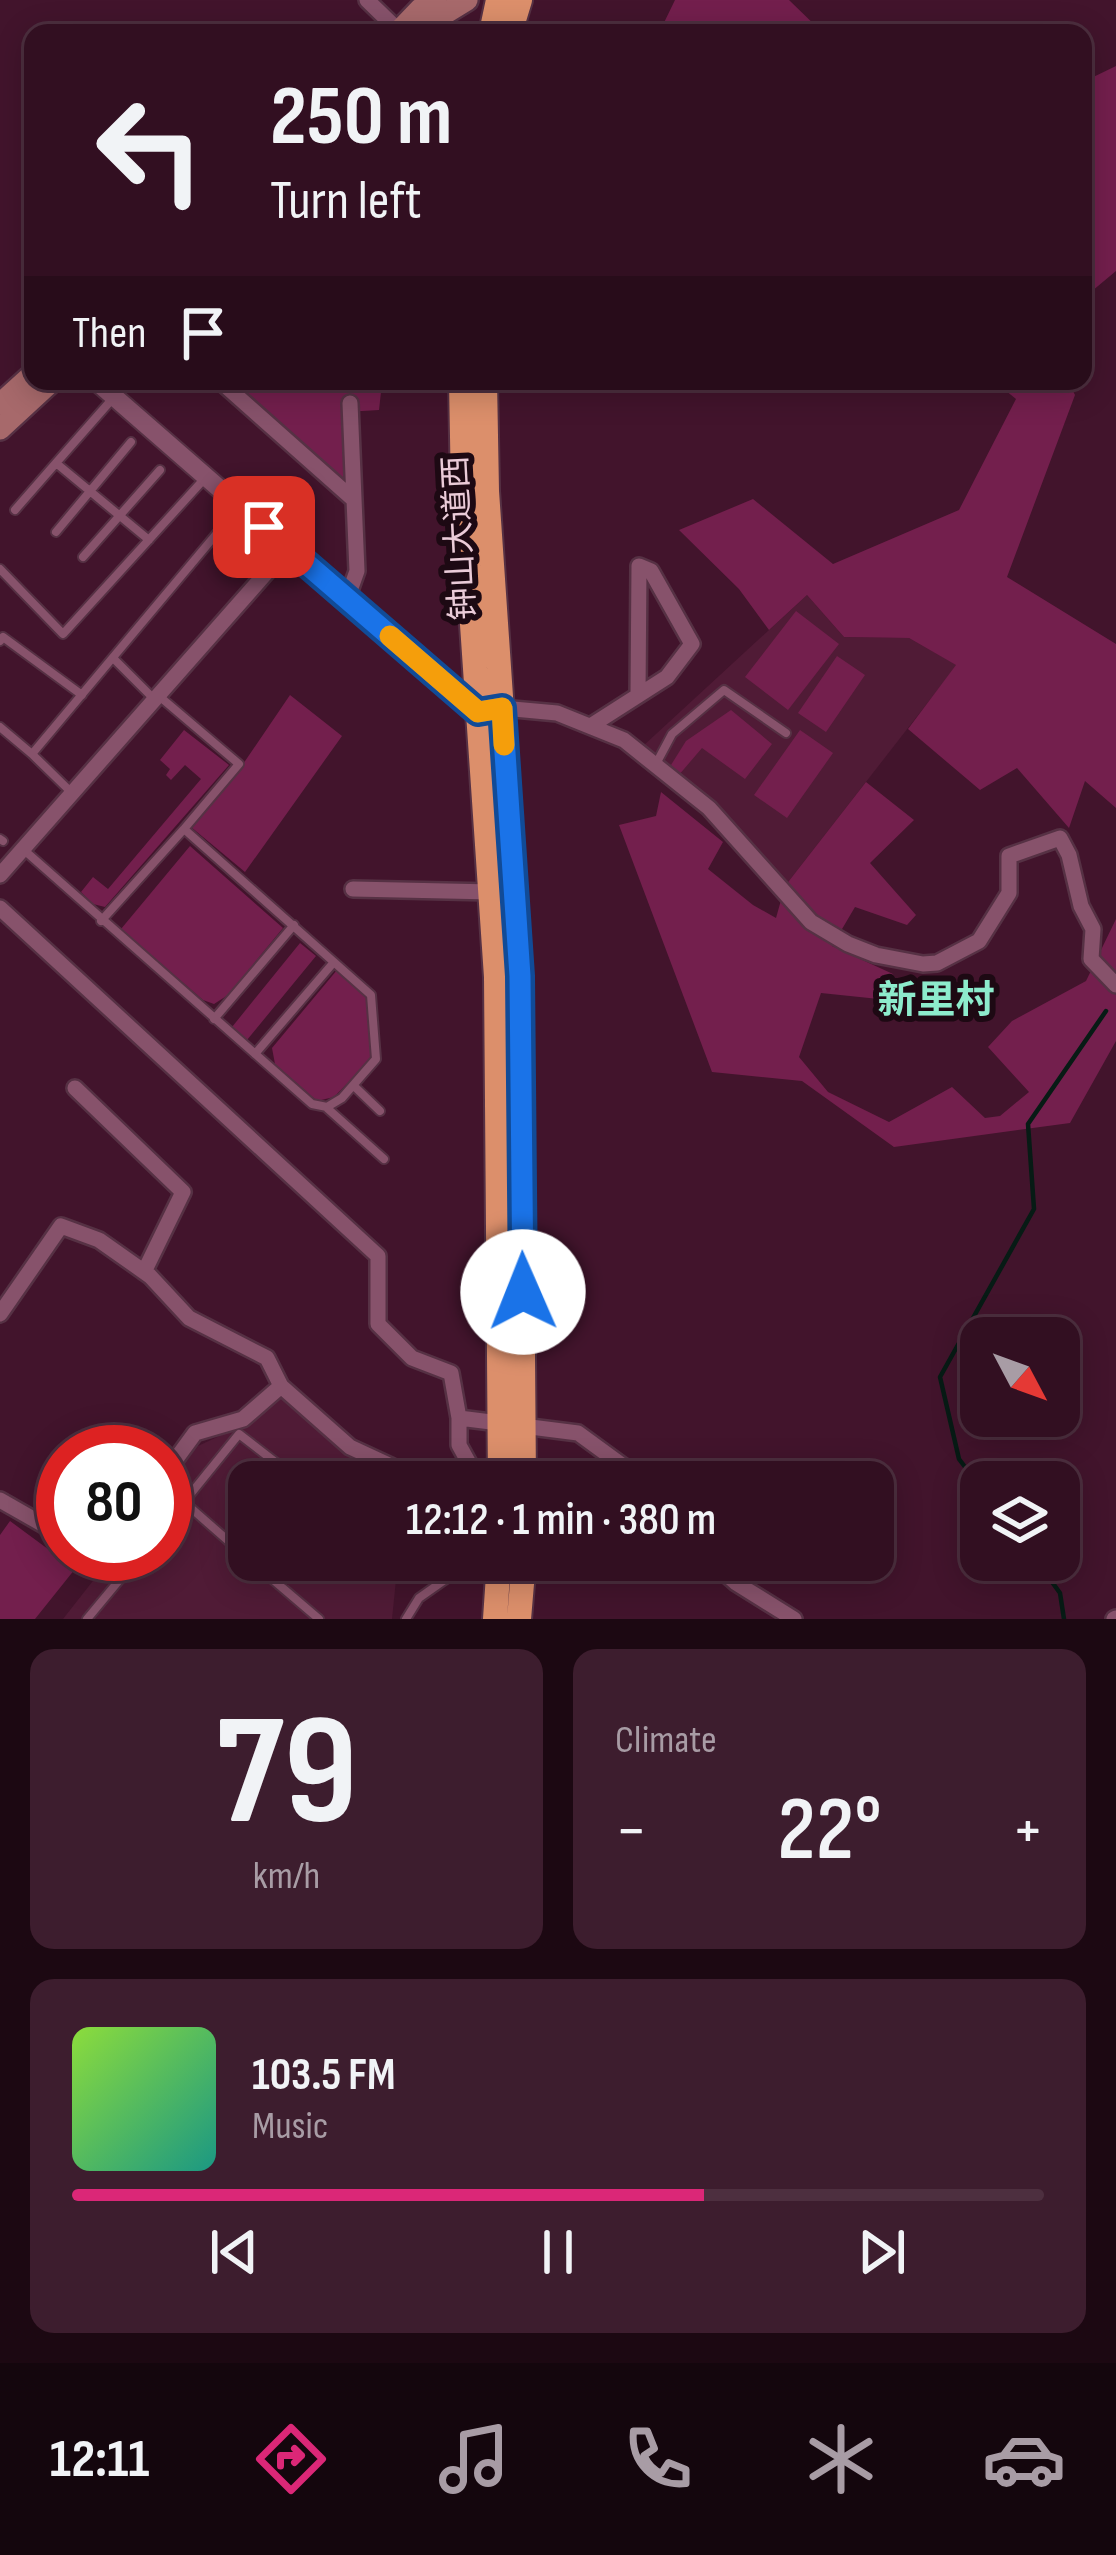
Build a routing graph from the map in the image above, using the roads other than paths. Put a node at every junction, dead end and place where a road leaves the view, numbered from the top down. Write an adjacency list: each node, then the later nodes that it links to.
1 (367, 0): 3 (street)
2 (467, 0): 4 (main road)
3 (391, 24)
4 (435, 24)
5 (24, 382): 13 (main road)
6 (42, 390): 14 (main road)
7 (106, 390): 11 (street)
8 (230, 390): 20 (street)
9 (460, 390): 35 (highway, 钟山大道西)
10 (485, 390): 35 (highway, 钟山大道西)
11 (114, 397): 16 (lane); 18 (street)
12 (350, 403): 20 (street)
13 (0, 404)
14 (0, 429)
15 (131, 442): 19 (lane)
16 (56, 463): 19 (lane); 22 (lane)
17 (160, 470): 23 (lane)
18 (206, 477): 21 (street); 25 (lane)
19 (89, 490): 23 (lane); 24 (lane)
20 (354, 500): 29 (street)
21 (240, 506): 26 (street); 31 (lane)
22 (15, 511)
23 (120, 516): 25 (lane); 27 (lane)
24 (56, 532)
25 (149, 540): 28 (lane)
26 (288, 548): 29 (street); 34 (street)
27 (83, 557)
28 (0, 569)
29 (347, 599): 35 (street)
30 (0, 641): 32 (lane)
31 (113, 658): 32 (lane); 34 (lane)
32 (82, 695): 39 (lane)
33 (638, 695): 33 (street); 36 (street)
34 (157, 698): 41 (street); 42 (lane)
35 (490, 710): 36 (street); 46 (highway, 钟山大道西)
36 (592, 724): 40 (street)
37 (0, 727): 39 (lane)
38 (786, 733): 40 (lane)
39 (32, 754): 41 (lane)
40 (656, 766): 51 (street)
41 (72, 794): 43 (street)
42 (184, 829): 48 (lane); 49 (lane)
43 (22, 849): 44 (street); 48 (lane)
44 (0, 875)
45 (353, 889): 46 (street)
46 (502, 892): 63 (highway, 钟山大道西)
47 (0, 908): 62 (street)
48 (101, 922): 52 (lane)
49 (294, 925): 50 (lane); 52 (lane)
50 (334, 962): 53 (lane); 54 (lane)
51 (1116, 985)
52 (214, 1019): 53 (lane)
53 (255, 1054): 56 (lane)
54 (354, 1085): 56 (lane); 57 (lane)
55 (75, 1088): 59 (street)
56 (327, 1107): 58 (lane)
57 (380, 1111)
58 (384, 1159)
59 (143, 1272): 60 (street); 61 (street)
60 (0, 1314)
61 (281, 1386): 64 (street); 66 (street)
62 (459, 1418): 63 (street); 67 (street)
63 (511, 1426): 68 (highway, 钟山大道西); 69 (highway, 钟山大道西); 70 (street)
64 (192, 1438)
65 (273, 1461): 71 (lane)
66 (380, 1461)
67 (468, 1461)
68 (504, 1461)
69 (519, 1461)
70 (616, 1461)
71 (192, 1492)
72 (0, 1500): 74 (street)
73 (192, 1509): 75 (lane)
74 (36, 1521)
75 (228, 1540)
76 (119, 1581): 84 (lane)
77 (275, 1581): 83 (lane)
78 (282, 1581): 83 (lane)
79 (438, 1581): 86 (lane)
80 (507, 1581): 87 (highway)
81 (513, 1581): 88 (highway)
82 (734, 1581): 89 (street)
83 (279, 1585): 85 (lane)
84 (87, 1619)
85 (320, 1619)
86 (406, 1619)
87 (495, 1619)
88 (520, 1619)
89 (794, 1619)

